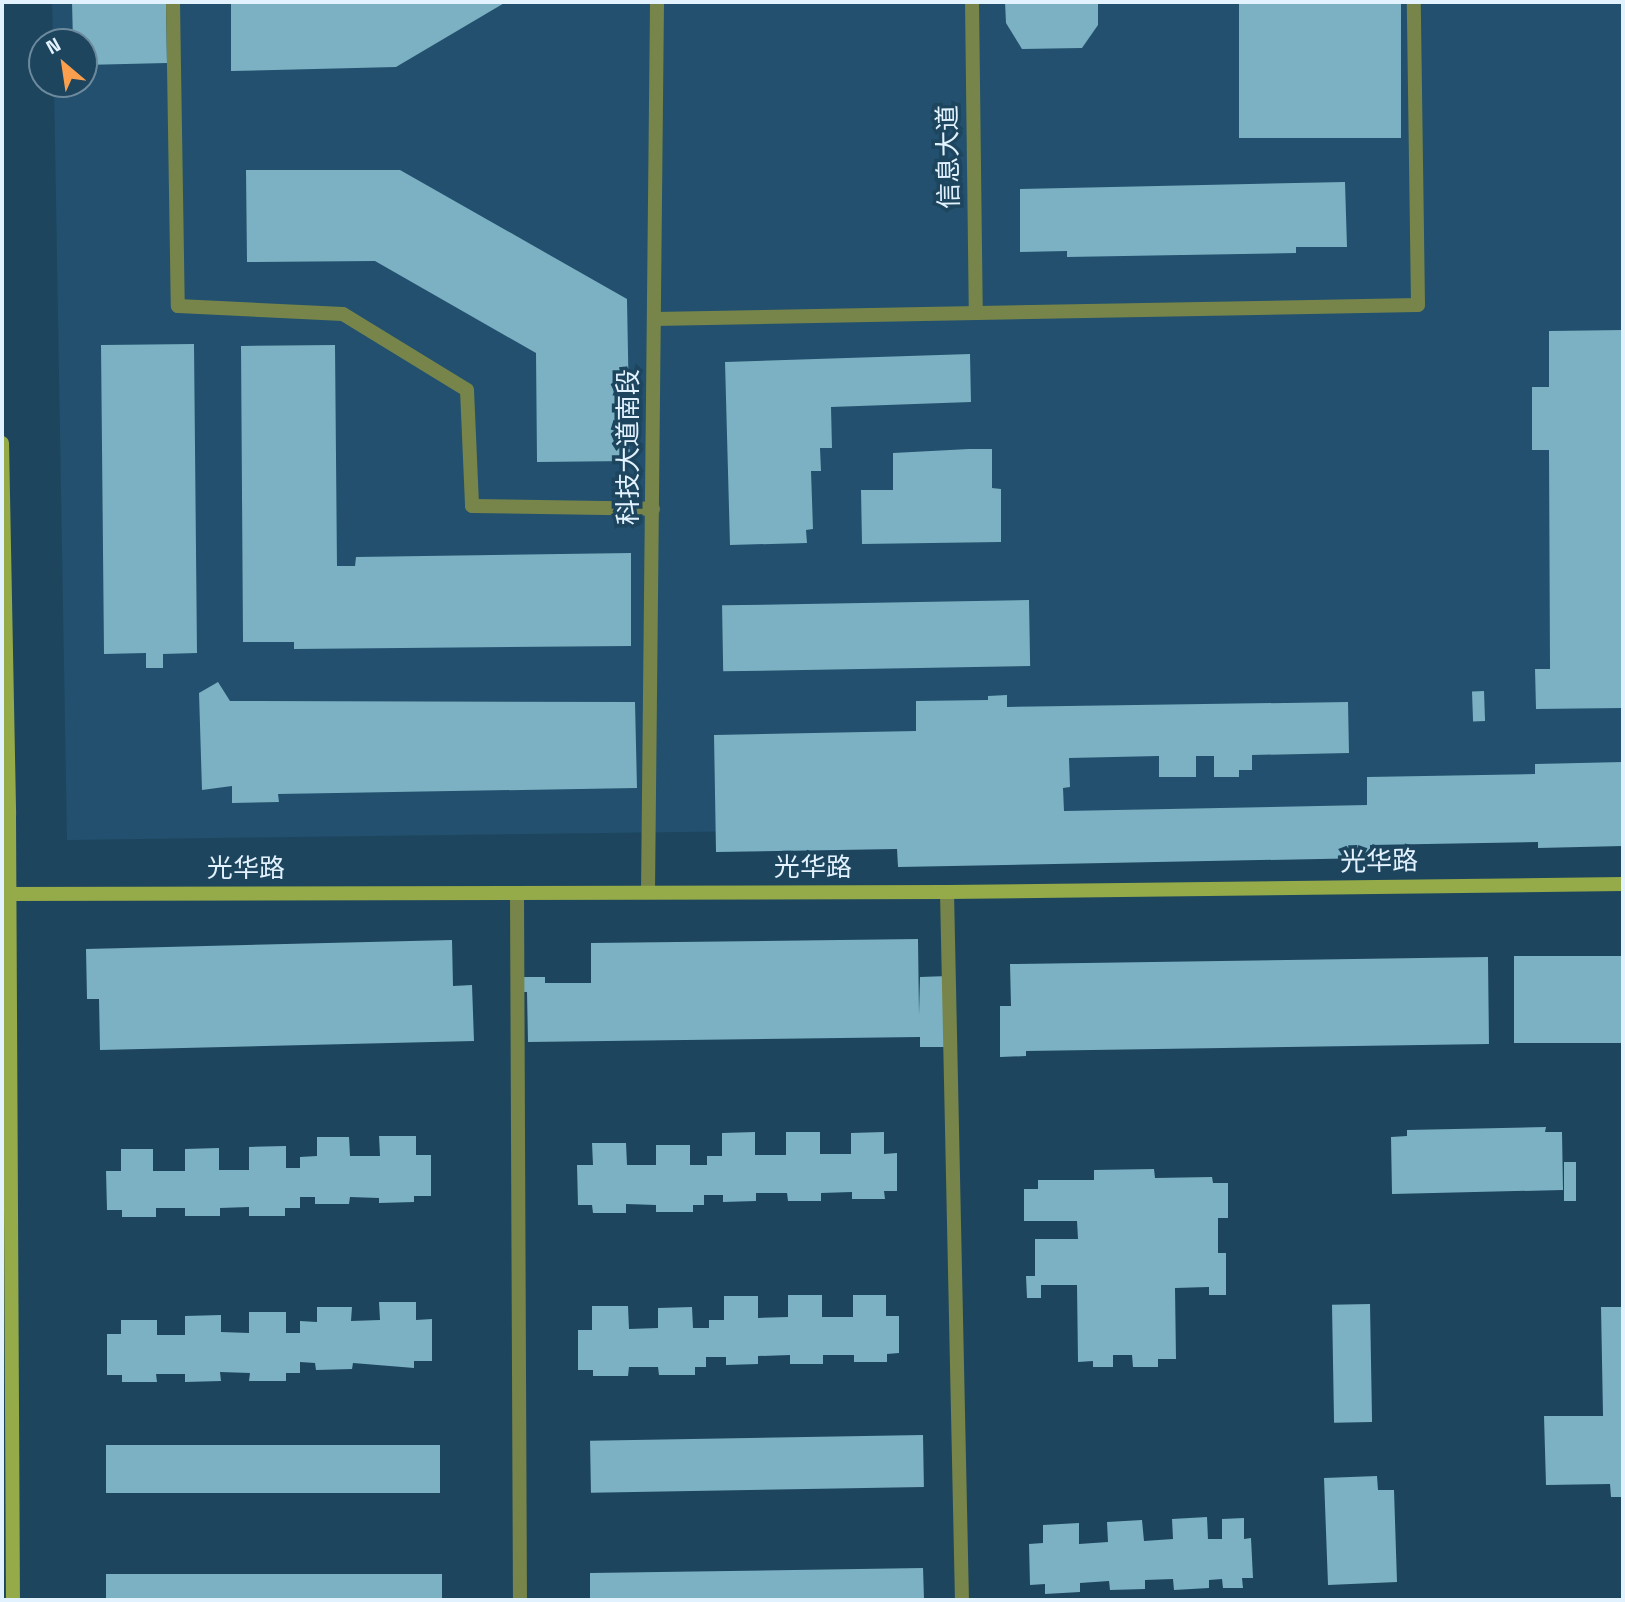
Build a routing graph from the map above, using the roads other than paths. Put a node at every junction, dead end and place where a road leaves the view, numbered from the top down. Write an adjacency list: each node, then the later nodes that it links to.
1 (173, 2): 8 (street)
2 (657, 2): 6 (street, 科技大道南段)
3 (972, 2): 5 (street, 信息大道)
4 (1414, 2): 5 (street)
5 (976, 311): 6 (street)
6 (654, 319): 8 (street, 科技大道南段)
7 (2, 443): 12 (street)
8 (653, 509): 10 (street, 科技大道南段)
9 (1623, 884): 11 (street, 光华路)
10 (648, 892): 11 (street, 光华路); 13 (street, 光华路)
11 (947, 892): 16 (street)
12 (5, 894): 13 (street, 光华路); 14 (street)
13 (517, 894): 15 (street)
14 (13, 1600)
15 (520, 1600)
16 (962, 1600)

